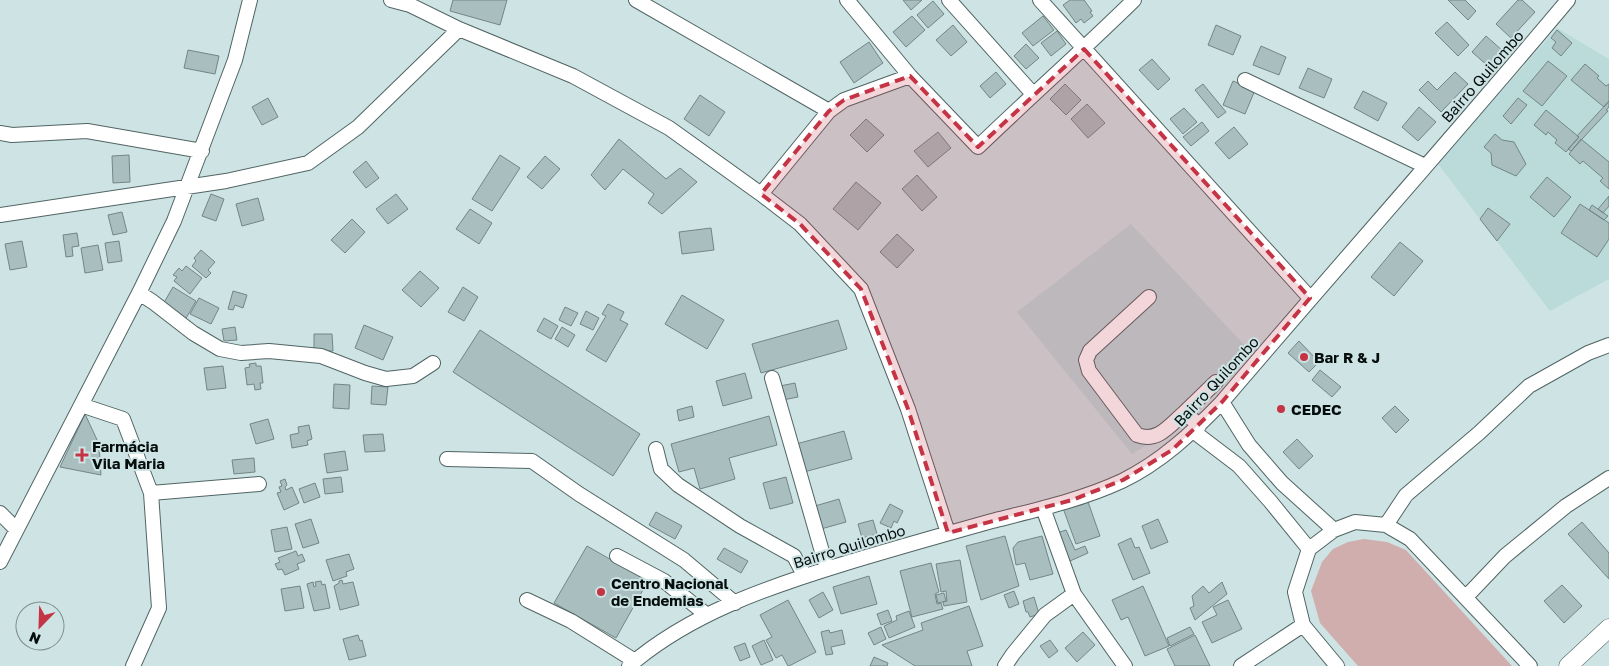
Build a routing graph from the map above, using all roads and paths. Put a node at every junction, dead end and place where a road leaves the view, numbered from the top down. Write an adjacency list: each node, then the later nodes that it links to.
1 (250, 0): 16 (street)
2 (391, 0): 9 (street)
3 (636, 0): 14 (street)
4 (847, 0): 11 (street)
5 (949, 0): 13 (street)
6 (1040, 0): 10 (street)
7 (1134, 0): 10 (street)
8 (1568, 0): 17 (street, Bairro Quilombo)
9 (459, 29): 18 (street); 19 (street)
10 (1084, 49): 13 (street); 23 (street)
11 (910, 76): 13 (street); 14 (street)
12 (1245, 80): 17 (street)
13 (1033, 94)
14 (829, 111): 19 (street)
15 (0, 134): 16 (street)
16 (202, 151): 18 (street)
17 (1425, 166): 23 (street, Bairro Quilombo)
18 (188, 187): 20 (street); 21 (street)
19 (761, 194): 42 (street)
20 (0, 215)
21 (139, 293): 25 (street); 29 (street)
22 (1149, 297): 30 (street)
23 (1310, 298): 28 (street, Bairro Quilombo)
24 (1609, 345): 39 (street)
25 (433, 363)
26 (772, 378): 46 (street)
27 (1216, 382): 30 (street)
28 (1222, 402): 31 (street, Bairro Quilombo); 41 (street)
29 (81, 405): 36 (street); 40 (street)
30 (1184, 412): 31 (street)
31 (1196, 428): 37 (street, Bairro Quilombo); 43 (street)
32 (656, 449): 47 (street)
33 (447, 459): 51 (street)
34 (1609, 478): 49 (street)
35 (259, 484): 36 (street)
36 (151, 493): 56 (street)
37 (1043, 508): 42 (street, Bairro Quilombo); 48 (street)
38 (0, 513): 40 (street)
39 (1386, 525): 41 (street); 49 (street)
40 (16, 529): 45 (street)
41 (1334, 530): 43 (street)
42 (948, 533): 46 (street, Bairro Quilombo)
43 (1309, 549): 53 (street)
44 (617, 556): 52 (street)
45 (0, 562)
46 (827, 569): 47 (street, Bairro Quilombo)
47 (804, 576): 51 (street, Bairro Quilombo)
48 (1074, 594): 57 (street); 58 (street)
49 (1466, 597): 61 (street)
50 (527, 600): 55 (street)
51 (735, 603): 52 (street, Bairro Quilombo)
52 (707, 615): 55 (street, Bairro Quilombo)
53 (1303, 625): 59 (street); 60 (street)
54 (1609, 628): 62 (main road)
55 (632, 663)
56 (133, 666)
57 (1005, 666)
58 (1125, 666)
59 (1242, 666)
60 (1337, 666)
61 (1530, 666)
62 (1568, 666)

